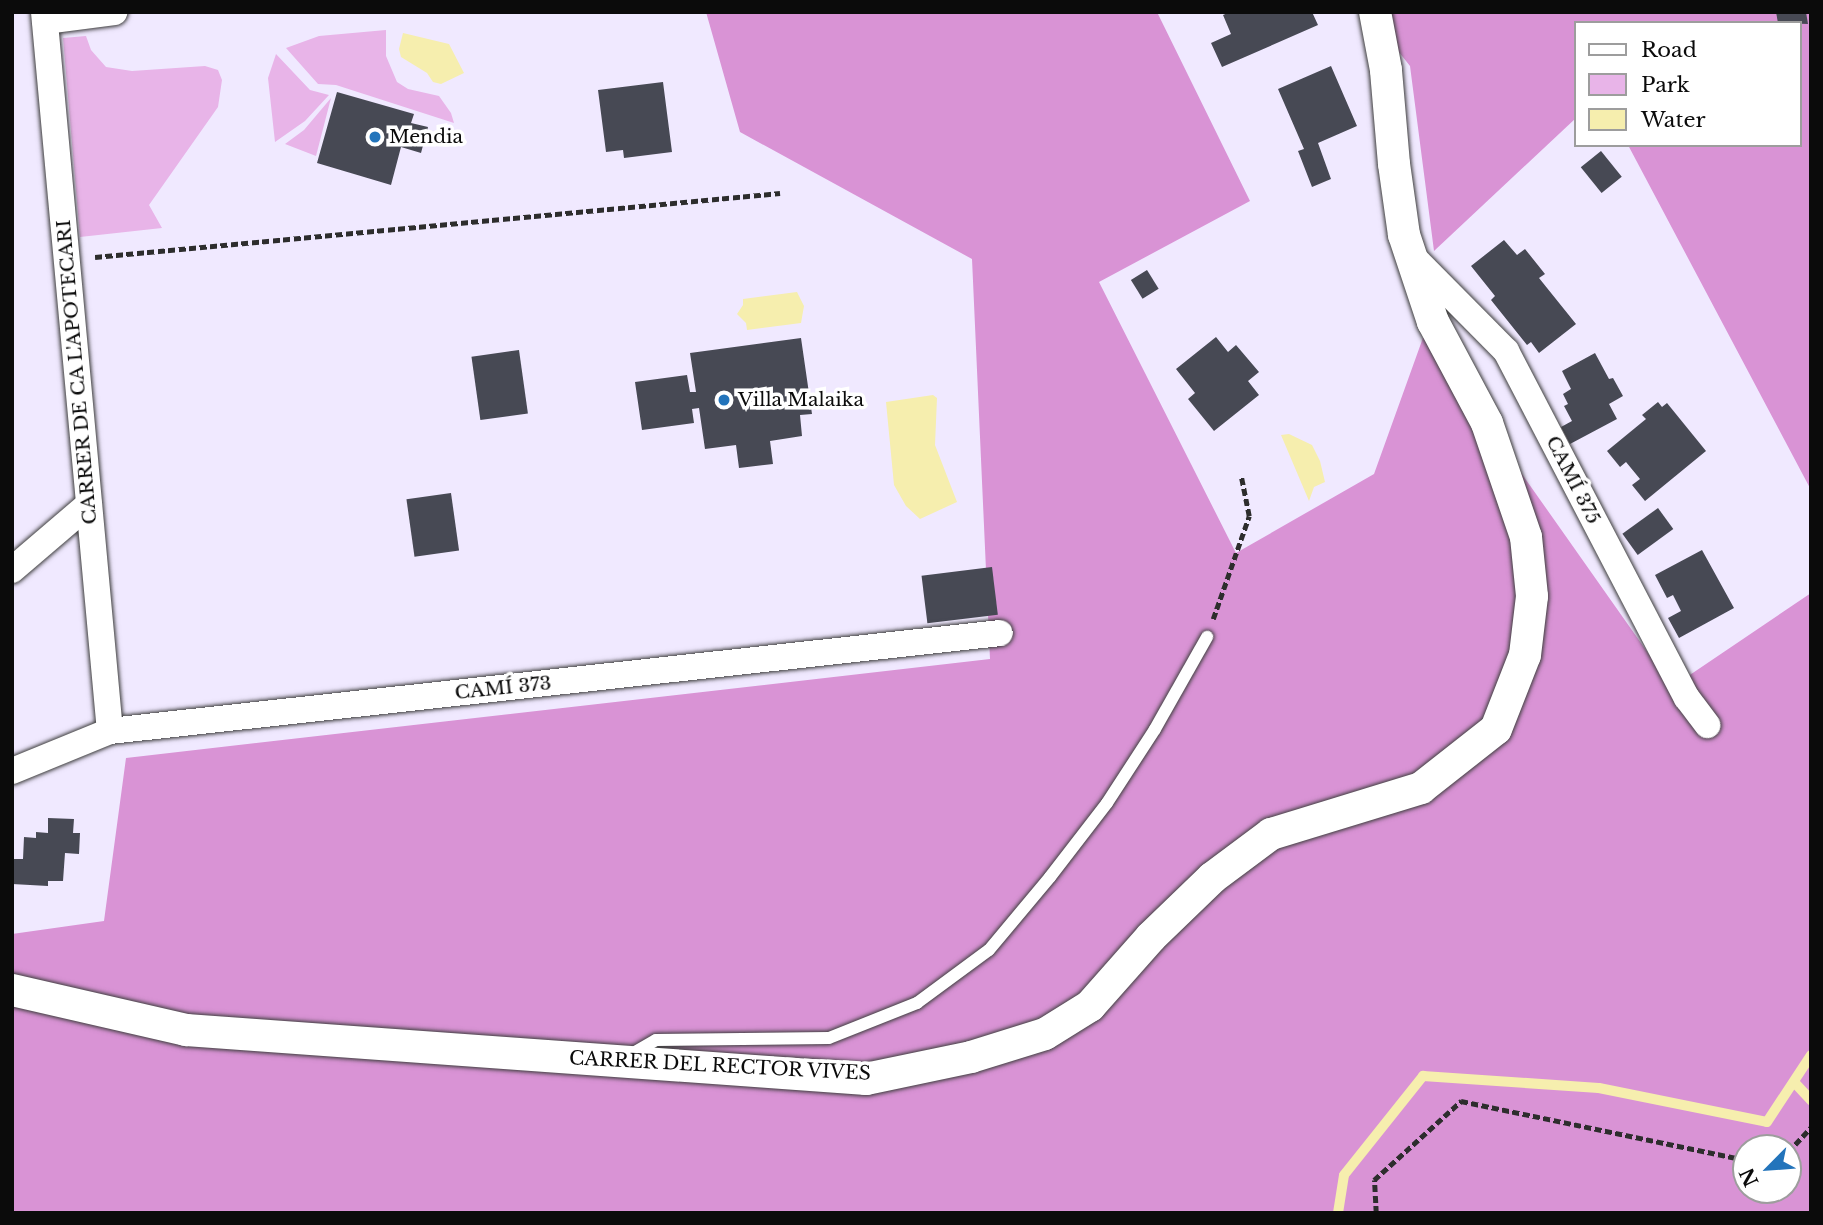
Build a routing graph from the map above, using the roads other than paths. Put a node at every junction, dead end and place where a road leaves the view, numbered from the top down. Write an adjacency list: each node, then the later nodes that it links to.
1 (114, 12): 3 (street)
2 (1375, 12): 4 (street, CARRER DEL RECTOR VIVES)
3 (44, 16): 5 (street, CARRER DE CA L'APOTECARI)
4 (1412, 256): 9 (street, CAMÍ 375); 13 (street, CARRER DEL RECTOR VIVES)
5 (89, 504): 6 (street); 10 (street, CARRER DE CA L'APOTECARI)
6 (12, 570)
7 (1000, 633): 10 (street, CAMÍ 373)
8 (1207, 637): 13 (lane)
9 (1707, 726)
10 (110, 732): 11 (street, CAMÍ 373)
11 (12, 771)
12 (12, 990): 13 (street, CARRER DEL RECTOR VIVES)
13 (620, 1061)

